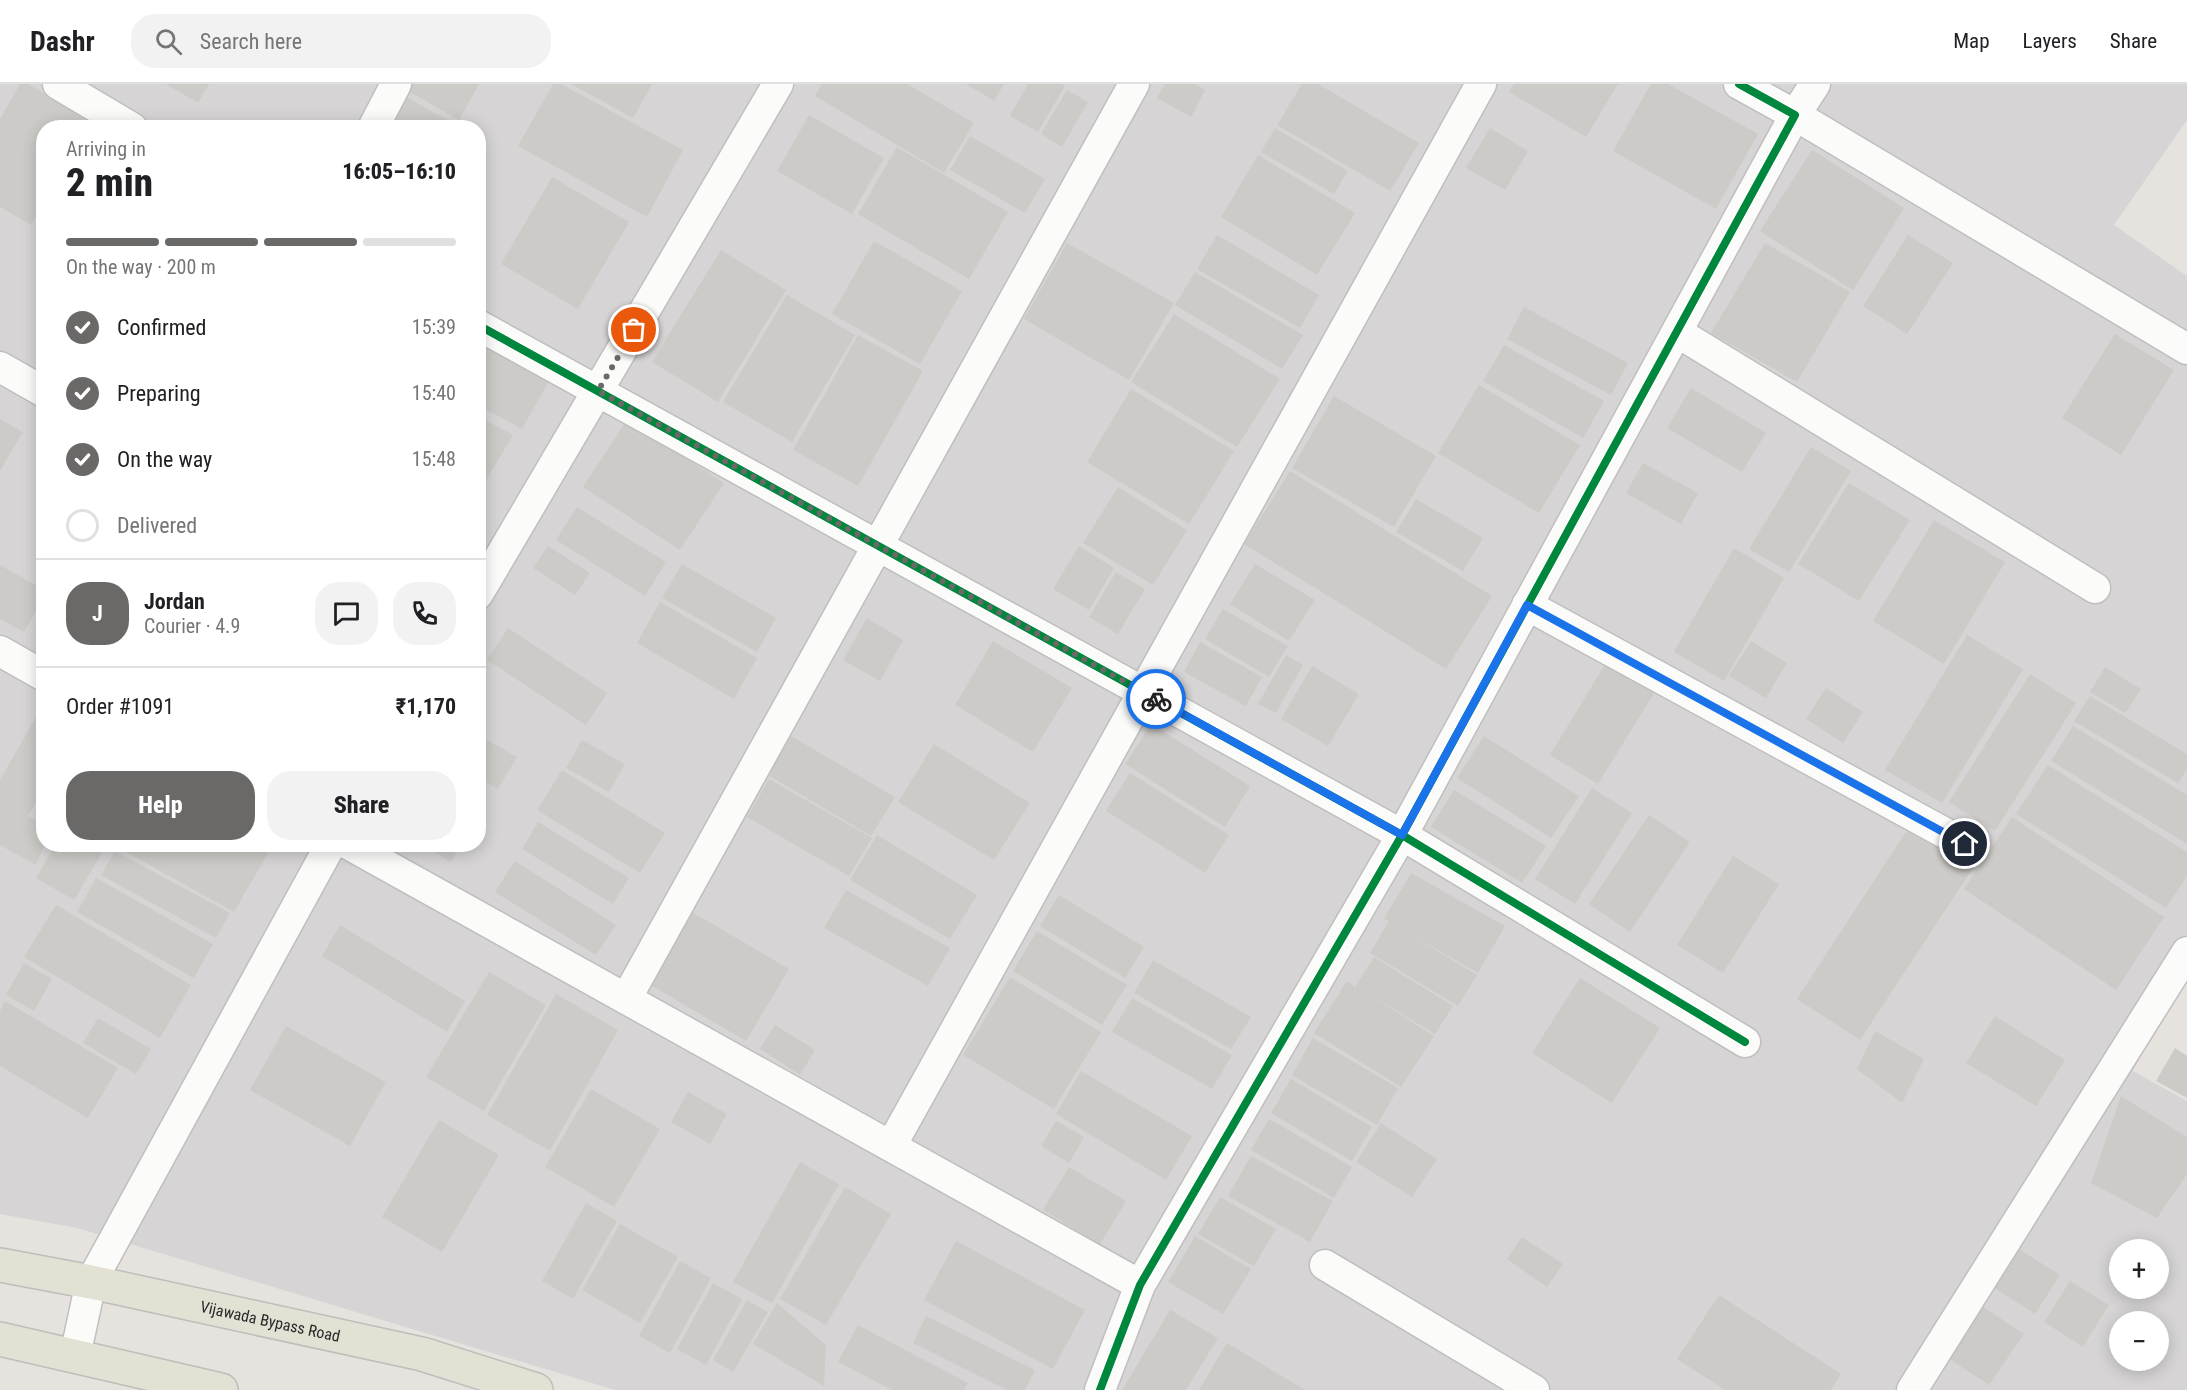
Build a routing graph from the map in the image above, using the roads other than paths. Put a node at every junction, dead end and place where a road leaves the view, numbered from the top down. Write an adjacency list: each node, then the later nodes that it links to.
1 (58, 84): 9 (street)
2 (396, 84): 10 (street)
3 (778, 84): 16 (street)
4 (1134, 84): 17 (street)
5 (1481, 84): 23 (street)
6 (1739, 84): 8 (street)
7 (1815, 84): 8 (street)
8 (1795, 116): 12 (street); 13 (street)
9 (119, 120)
10 (377, 120)
11 (486, 329): 16 (street)
12 (1677, 332): 19 (street); 20 (street)
13 (2187, 349)
14 (0, 367): 15 (street)
15 (36, 387)
16 (598, 391): 17 (street); 18 (street)
17 (878, 545): 23 (street); 29 (street)
18 (486, 580)
19 (2095, 588)
20 (1527, 605): 24 (street); 25 (street)
21 (0, 651): 22 (street)
22 (36, 665)
23 (1143, 692): 24 (street); 31 (street)
24 (1402, 835): 30 (street); 35 (street)
25 (1965, 844)
26 (327, 852): 34 (street)
27 (362, 852): 29 (street)
28 (2187, 952): 42 (street)
29 (626, 999): 31 (street)
30 (1745, 1042)
31 (891, 1146): 35 (street)
32 (0, 1265): 34 (main road, Vijawada Bypass Road)
33 (1325, 1265): 41 (street)
34 (91, 1282): 37 (street); 39 (main road, Vijawada Bypass Road)
35 (1140, 1285): 40 (street)
36 (0, 1339): 37 (main road)
37 (75, 1356): 38 (main road)
38 (221, 1390)
39 (536, 1390)
40 (1100, 1390)
41 (1534, 1390)
42 (1912, 1390)

